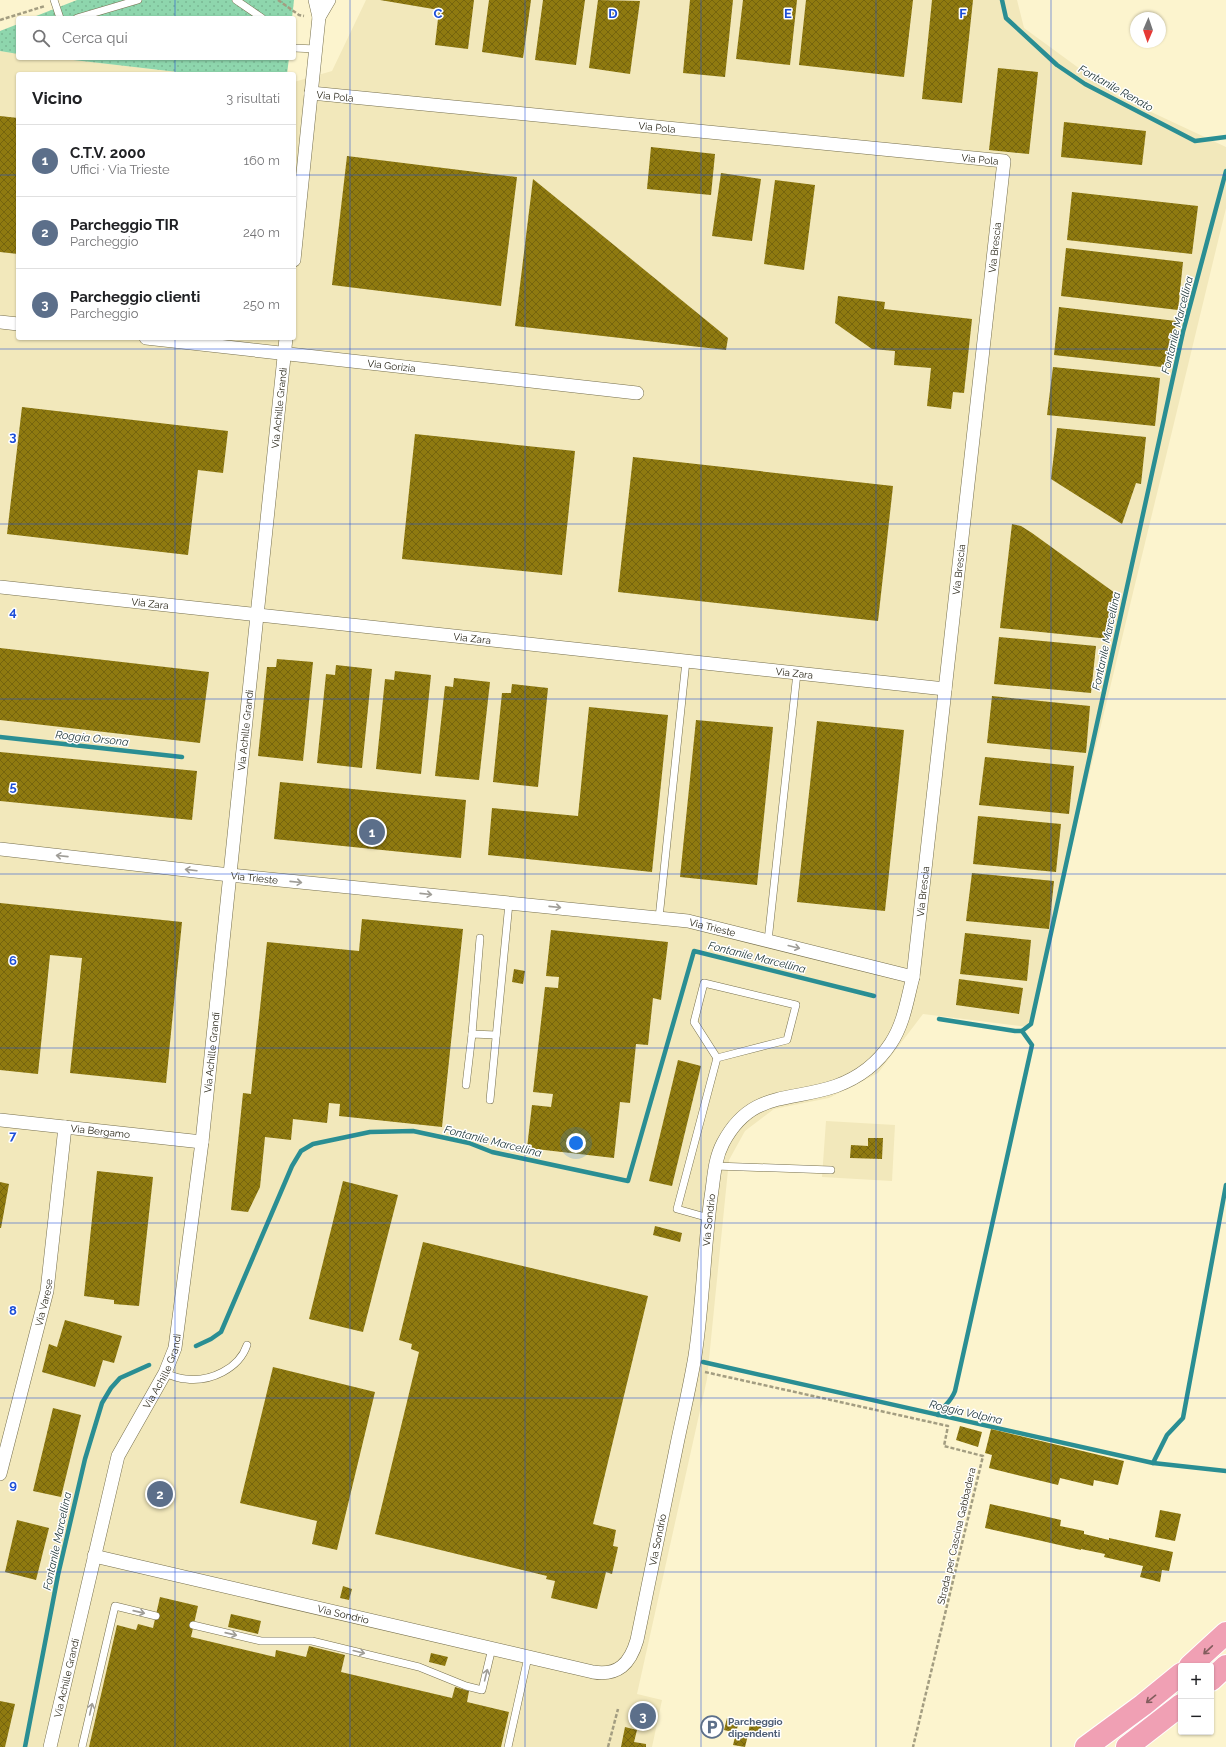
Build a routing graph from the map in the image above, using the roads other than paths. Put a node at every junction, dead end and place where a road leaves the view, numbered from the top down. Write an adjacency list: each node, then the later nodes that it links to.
1 (138, 0): 7 (lane)
2 (236, 0): 8 (lane)
3 (315, 0): 9 (street)
4 (329, 0): 9 (street)
5 (54, 2): 6 (lane)
6 (59, 16)
7 (95, 16)
8 (259, 16)
9 (319, 17): 11 (street)
10 (296, 48): 11 (lane)
11 (316, 49): 12 (street)
12 (311, 93): 13 (street, Via Pola); 14 (street)
13 (1004, 161): 25 (street, Via Brescia)
14 (296, 240)
15 (0, 322): 16 (street)
16 (16, 324)
17 (164, 340): 19 (street, Via Gorizia)
18 (286, 340): 19 (street, Via Achille Grandi)
19 (284, 353): 20 (street, Via Gorizia); 22 (street, Via Achille Grandi)
20 (637, 393)
21 (0, 586): 22 (street, Via Zara)
22 (257, 614): 23 (street, Via Zara); 27 (street, Via Achille Grandi)
23 (686, 661): 24 (street, Via Zara); 29 (lane)
24 (797, 673): 25 (street, Via Zara); 31 (lane)
25 (945, 689): 32 (street, Via Brescia)
26 (0, 848): 27 (street, Via Trieste, one-way to 26)
27 (230, 875): 28 (street, Via Trieste, one-way to 28); 40 (street, Via Achille Grandi)
28 (509, 903): 29 (street, Via Trieste, one-way to 29); 34 (lane)
29 (659, 918): 31 (street, Via Trieste)
30 (480, 938): 33 (lane)
31 (768, 941): 32 (street, Via Trieste, one-way to 32)
32 (912, 977): 41 (street, Via Sondrio)
33 (472, 1034): 34 (lane); 36 (lane)
34 (496, 1035): 37 (lane)
35 (717, 1058): 35 (lane); 43 (lane)
36 (466, 1085)
37 (490, 1100)
38 (0, 1120): 39 (street, Via Bergamo)
39 (65, 1127): 40 (street, Via Bergamo); 46 (street, Via Varese)
40 (202, 1142): 45 (street, Via Achille Grandi)
41 (715, 1166): 42 (lane); 43 (street, Via Sondrio)
42 (831, 1170)
43 (708, 1218): 52 (street, Via Sondrio)
44 (247, 1345): 45 (lane)
45 (165, 1373): 47 (street, Via Achille Grandi)
46 (0, 1474)
47 (94, 1556): 51 (street, Via Sondrio); 58 (street, Via Achille Grandi)
48 (156, 1616): 59 (lane, one-way to 48)
49 (193, 1625): 51 (lane, one-way to 51)
50 (1226, 1633): 53 (highway, one-way to 53)
51 (492, 1648): 52 (street, Via Sondrio)
52 (528, 1657): 60 (lane)
53 (1193, 1663)
54 (1226, 1666): 56 (highway)
55 (1178, 1677): 61 (highway, one-way to 61)
56 (1214, 1677)
57 (1178, 1707): 62 (highway)
58 (50, 1747)
59 (82, 1747)
60 (508, 1747)
61 (1086, 1747)
62 (1127, 1747)

